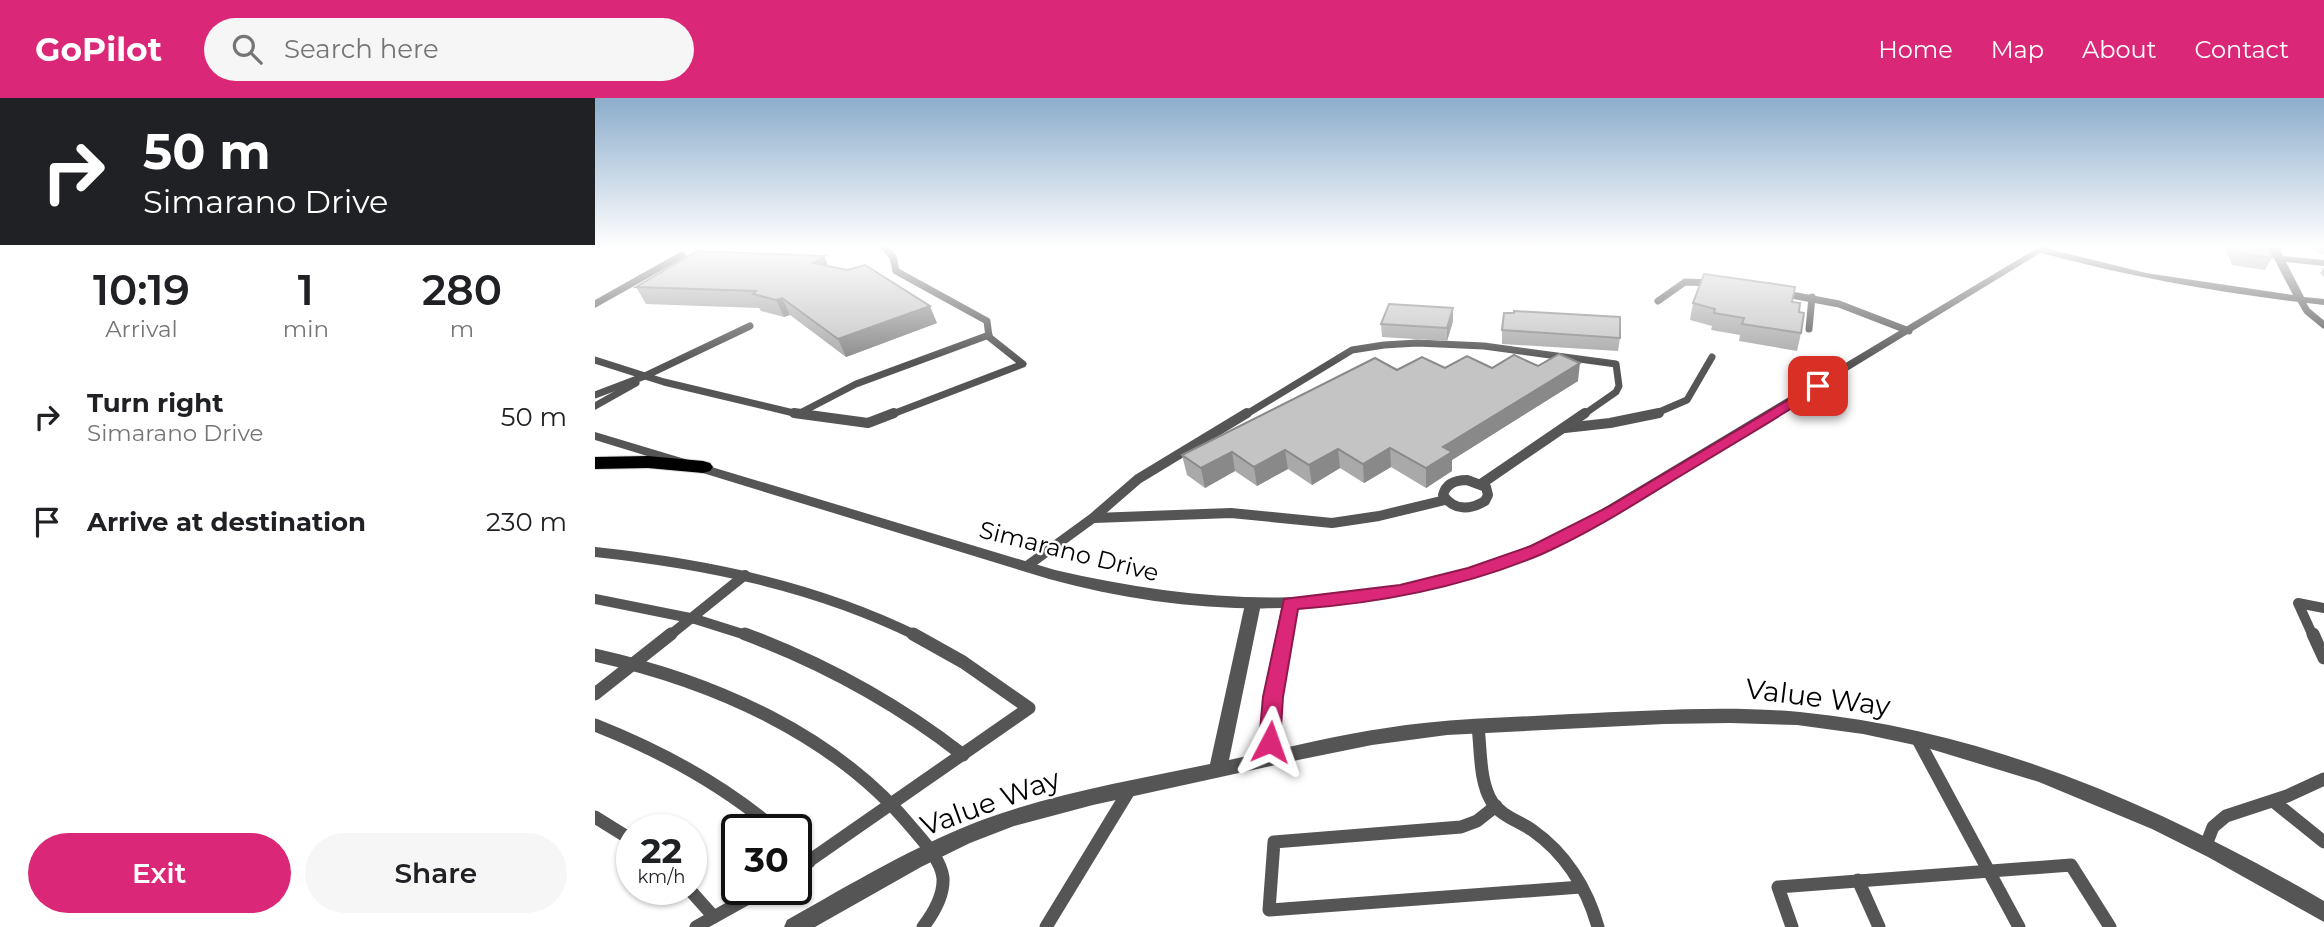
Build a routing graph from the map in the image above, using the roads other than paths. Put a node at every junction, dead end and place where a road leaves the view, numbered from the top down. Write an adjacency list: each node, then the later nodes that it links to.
1 (628, 286): 12 (lane)
2 (923, 286): 17 (lane)
3 (1680, 286): 10 (lane)
4 (1984, 286): 16 (street, Simarano Drive)
5 (2204, 286): 9 (street)
6 (2293, 286): 9 (street)
7 (1769, 291): 8 (lane)
8 (1812, 298): 15 (lane); 16 (lane)
9 (2300, 299): 11 (street); 13 (lane)
10 (1658, 301)
11 (2324, 302)
12 (595, 304)
13 (2324, 325)
14 (750, 326): 20 (lane)
15 (1809, 328)
16 (1909, 331): 36 (street, Simarano Drive)
17 (989, 335): 23 (lane); 23 (lane)
18 (1712, 357): 24 (lane)
19 (595, 360): 20 (lane)
20 (645, 376): 21 (lane); 22 (lane); 23 (lane)
21 (595, 394)
22 (595, 407)
23 (798, 414)
24 (1564, 428): 28 (lane); 30 (lane)
25 (595, 436): 27 (street, Simarano Drive)
26 (595, 463): 27 (highway)
27 (703, 467): 32 (street, Simarano Drive)
28 (1481, 484): 29 (lane); 29 (lane)
29 (1445, 500): 30 (lane)
30 (1093, 518): 32 (lane)
31 (595, 552): 33 (lane)
32 (1027, 566): 35 (street, Simarano Drive)
33 (745, 575): 38 (lane); 46 (lane)
34 (595, 599): 38 (lane)
35 (1253, 604): 36 (street, Simarano Drive); 48 (street)
36 (1290, 604): 47 (street)
37 (2324, 608): 40 (lane)
38 (692, 617): 41 (lane); 46 (lane)
39 (595, 655): 41 (lane)
40 (2324, 658)
41 (633, 664): 42 (lane); 52 (lane)
42 (595, 694)
43 (595, 725): 54 (lane)
44 (1478, 727): 45 (street, Value Way); 47 (street, Value Way); 53 (lane)
45 (1917, 738): 58 (street, Value Way); 61 (lane)
46 (963, 755): 52 (lane)
47 (1270, 758): 48 (street, Value Way)
48 (1218, 770): 50 (street, Value Way)
49 (2324, 779): 51 (lane)
50 (1131, 788): 59 (street, Value Way); 71 (lane)
51 (2273, 801): 57 (lane); 58 (lane)
52 (892, 805): 59 (lane); 60 (lane)
53 (1496, 806): 63 (lane); 63 (lane)
54 (755, 814)
55 (595, 817): 56 (lane)
56 (616, 831)
57 (2324, 842)
58 (2206, 845): 66 (street, Value Way)
59 (930, 852): 69 (street, Value Way); 70 (lane)
60 (812, 860)
61 (1988, 871): 62 (lane); 75 (lane); 76 (lane)
62 (1858, 880): 73 (lane); 74 (lane)
63 (1581, 887): 72 (lane)
64 (703, 905): 67 (lane)
65 (735, 905): 67 (lane)
66 (2324, 912)
67 (714, 917): 68 (lane)
68 (696, 927)
69 (795, 927)
70 (923, 927)
71 (1046, 927)
72 (1598, 927)
73 (1792, 927)
74 (1878, 927)
75 (2019, 927)
76 (2110, 927)

